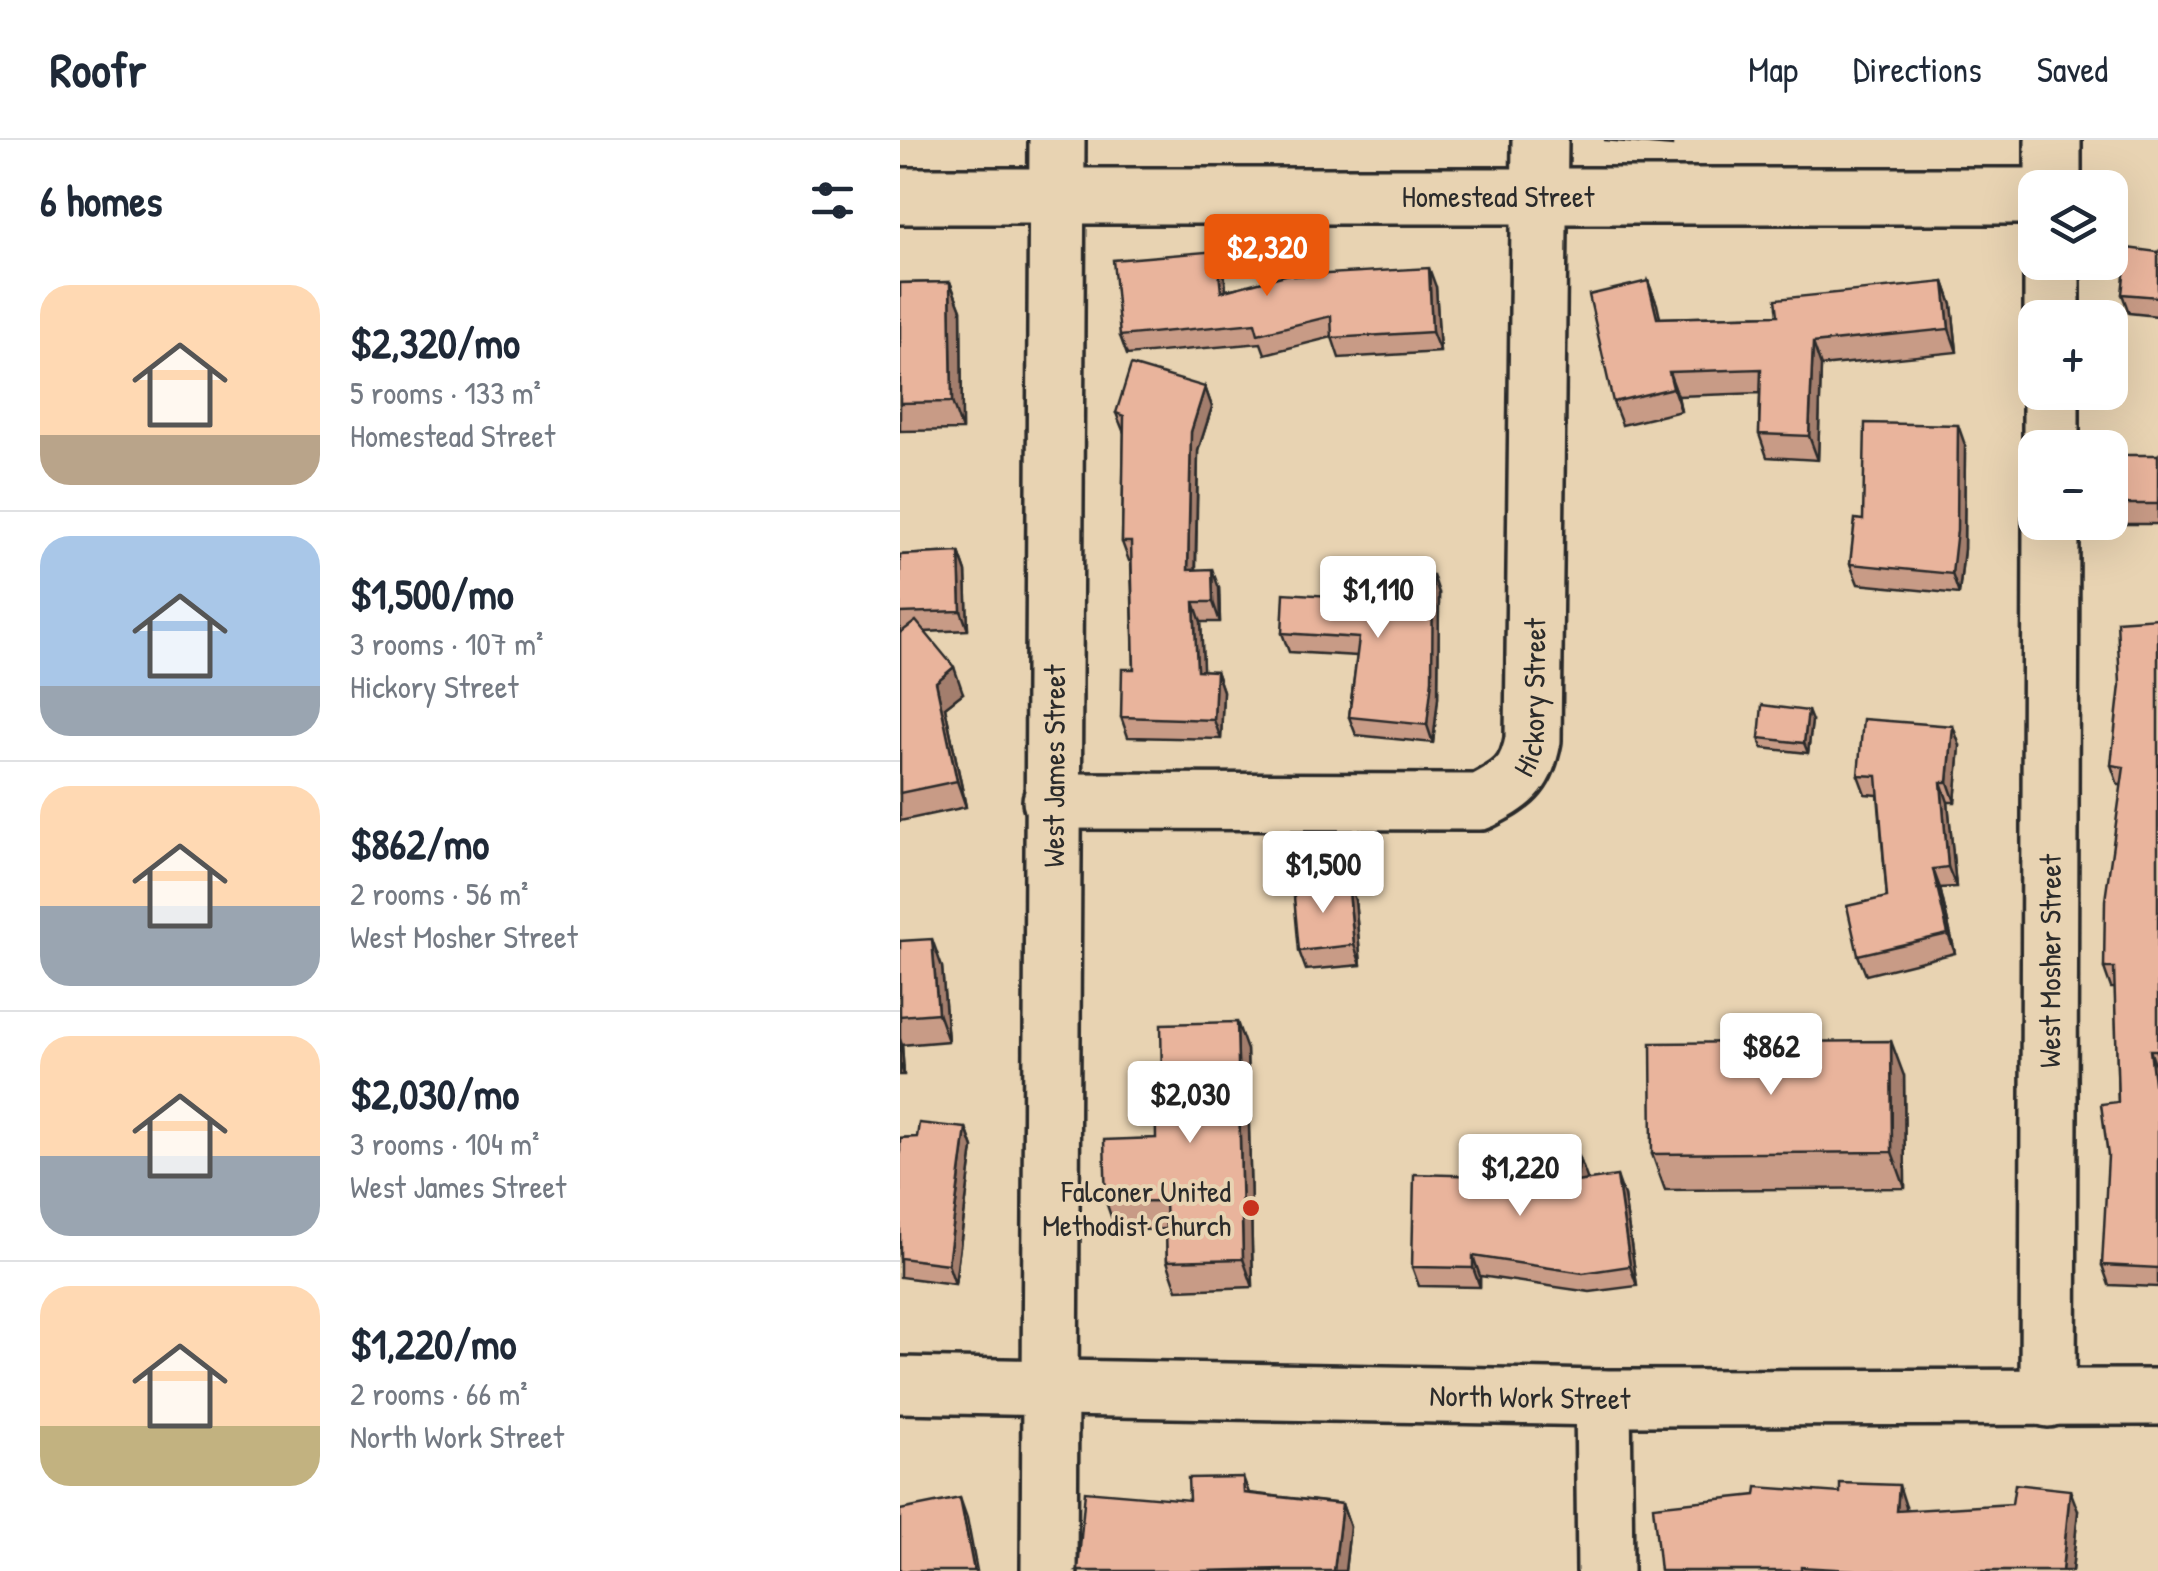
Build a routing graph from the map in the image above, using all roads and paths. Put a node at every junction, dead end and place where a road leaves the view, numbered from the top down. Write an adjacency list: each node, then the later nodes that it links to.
1 (1057, 140): 7 (street, West James Street)
2 (1540, 140): 8 (street, Hickory Street)
3 (2054, 140): 4 (street)
4 (2053, 170)
5 (900, 196): 7 (street, Homestead Street)
6 (2018, 196): 8 (street, Homestead Street)
7 (1056, 197): 8 (street, Homestead Street); 10 (street, West James Street)
8 (1540, 198): 10 (street, Hickory Street)
9 (2051, 540): 15 (street, West Mosher Street)
10 (1051, 801): 12 (street, West James Street)
11 (900, 1385): 12 (street, North Work Street)
12 (1050, 1390): 14 (street, North Work Street); 16 (street, West James Street)
13 (2158, 1397): 15 (street, North Work Street)
14 (1603, 1398): 15 (street, North Work Street); 17 (street)
15 (2048, 1399)
16 (1049, 1571)
17 (1605, 1571)

